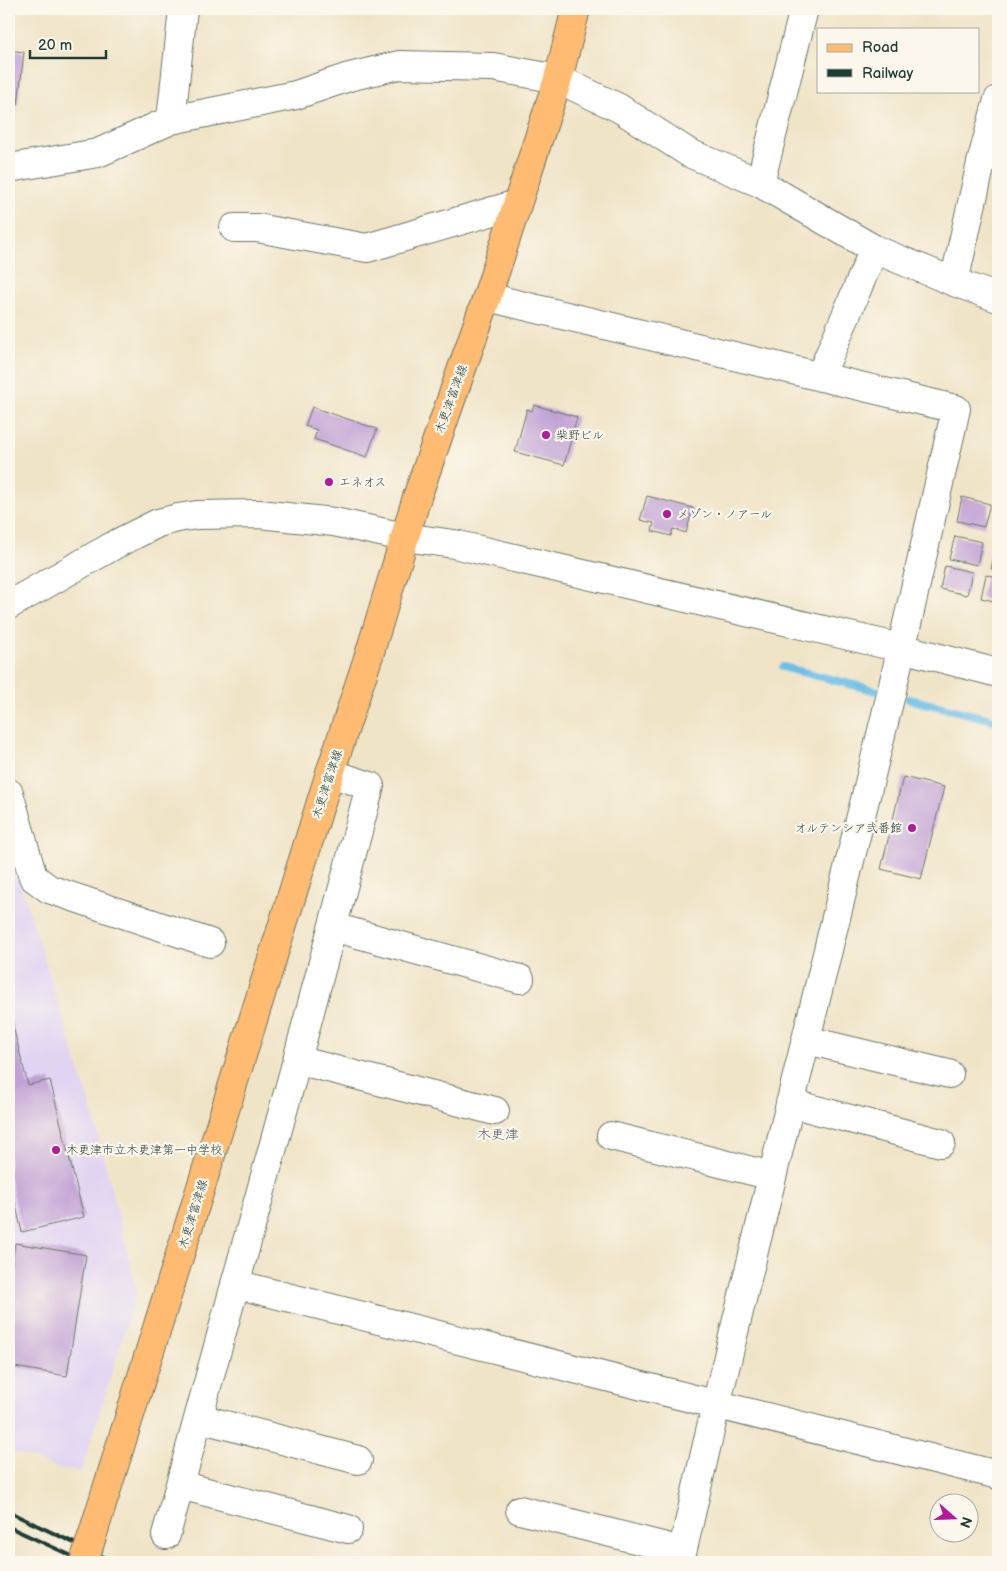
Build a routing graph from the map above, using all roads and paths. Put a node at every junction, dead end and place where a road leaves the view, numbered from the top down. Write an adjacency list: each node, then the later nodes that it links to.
1 (182, 9): 6 (street)
2 (576, 9): 4 (main road, 木更津富津線)
3 (804, 9): 9 (street)
4 (558, 79): 6 (street); 9 (street); 10 (main road, 木更津富津線)
5 (998, 100): 7 (street)
6 (172, 120): 8 (street)
7 (990, 166): 13 (street)
8 (9, 168)
9 (760, 183): 12 (street)
10 (517, 204): 11 (street); 14 (main road, 木更津富津線)
11 (234, 228)
12 (874, 249): 13 (street); 16 (street)
13 (954, 282): 15 (street)
14 (487, 297): 16 (street); 17 (main road, 木更津富津線)
15 (998, 298)
16 (820, 377): 19 (street)
17 (404, 537): 18 (street); 19 (street); 21 (main road, 木更津富津線)
18 (9, 605)
19 (901, 648): 20 (street); 26 (street)
20 (998, 673)
21 (330, 773): 23 (street); 44 (main road, 木更津富津線, bridge)
22 (9, 794): 24 (street)
23 (333, 928): 25 (street); 27 (street)
24 (210, 943)
25 (520, 979)
26 (806, 1040): 28 (street); 29 (street)
27 (297, 1060): 30 (street); 34 (street)
28 (949, 1074)
29 (790, 1103): 32 (street); 33 (street)
30 (495, 1111)
31 (611, 1136): 33 (street)
32 (941, 1143)
33 (772, 1176): 35 (street)
34 (235, 1284): 35 (street); 36 (street)
35 (716, 1405): 38 (street); 43 (street)
36 (199, 1418): 37 (street); 39 (street)
37 (358, 1460)
38 (998, 1474)
39 (180, 1486): 41 (street); 42 (street)
40 (520, 1510): 43 (street)
41 (348, 1529)
42 (166, 1535)
43 (681, 1556)
44 (84, 1562)

